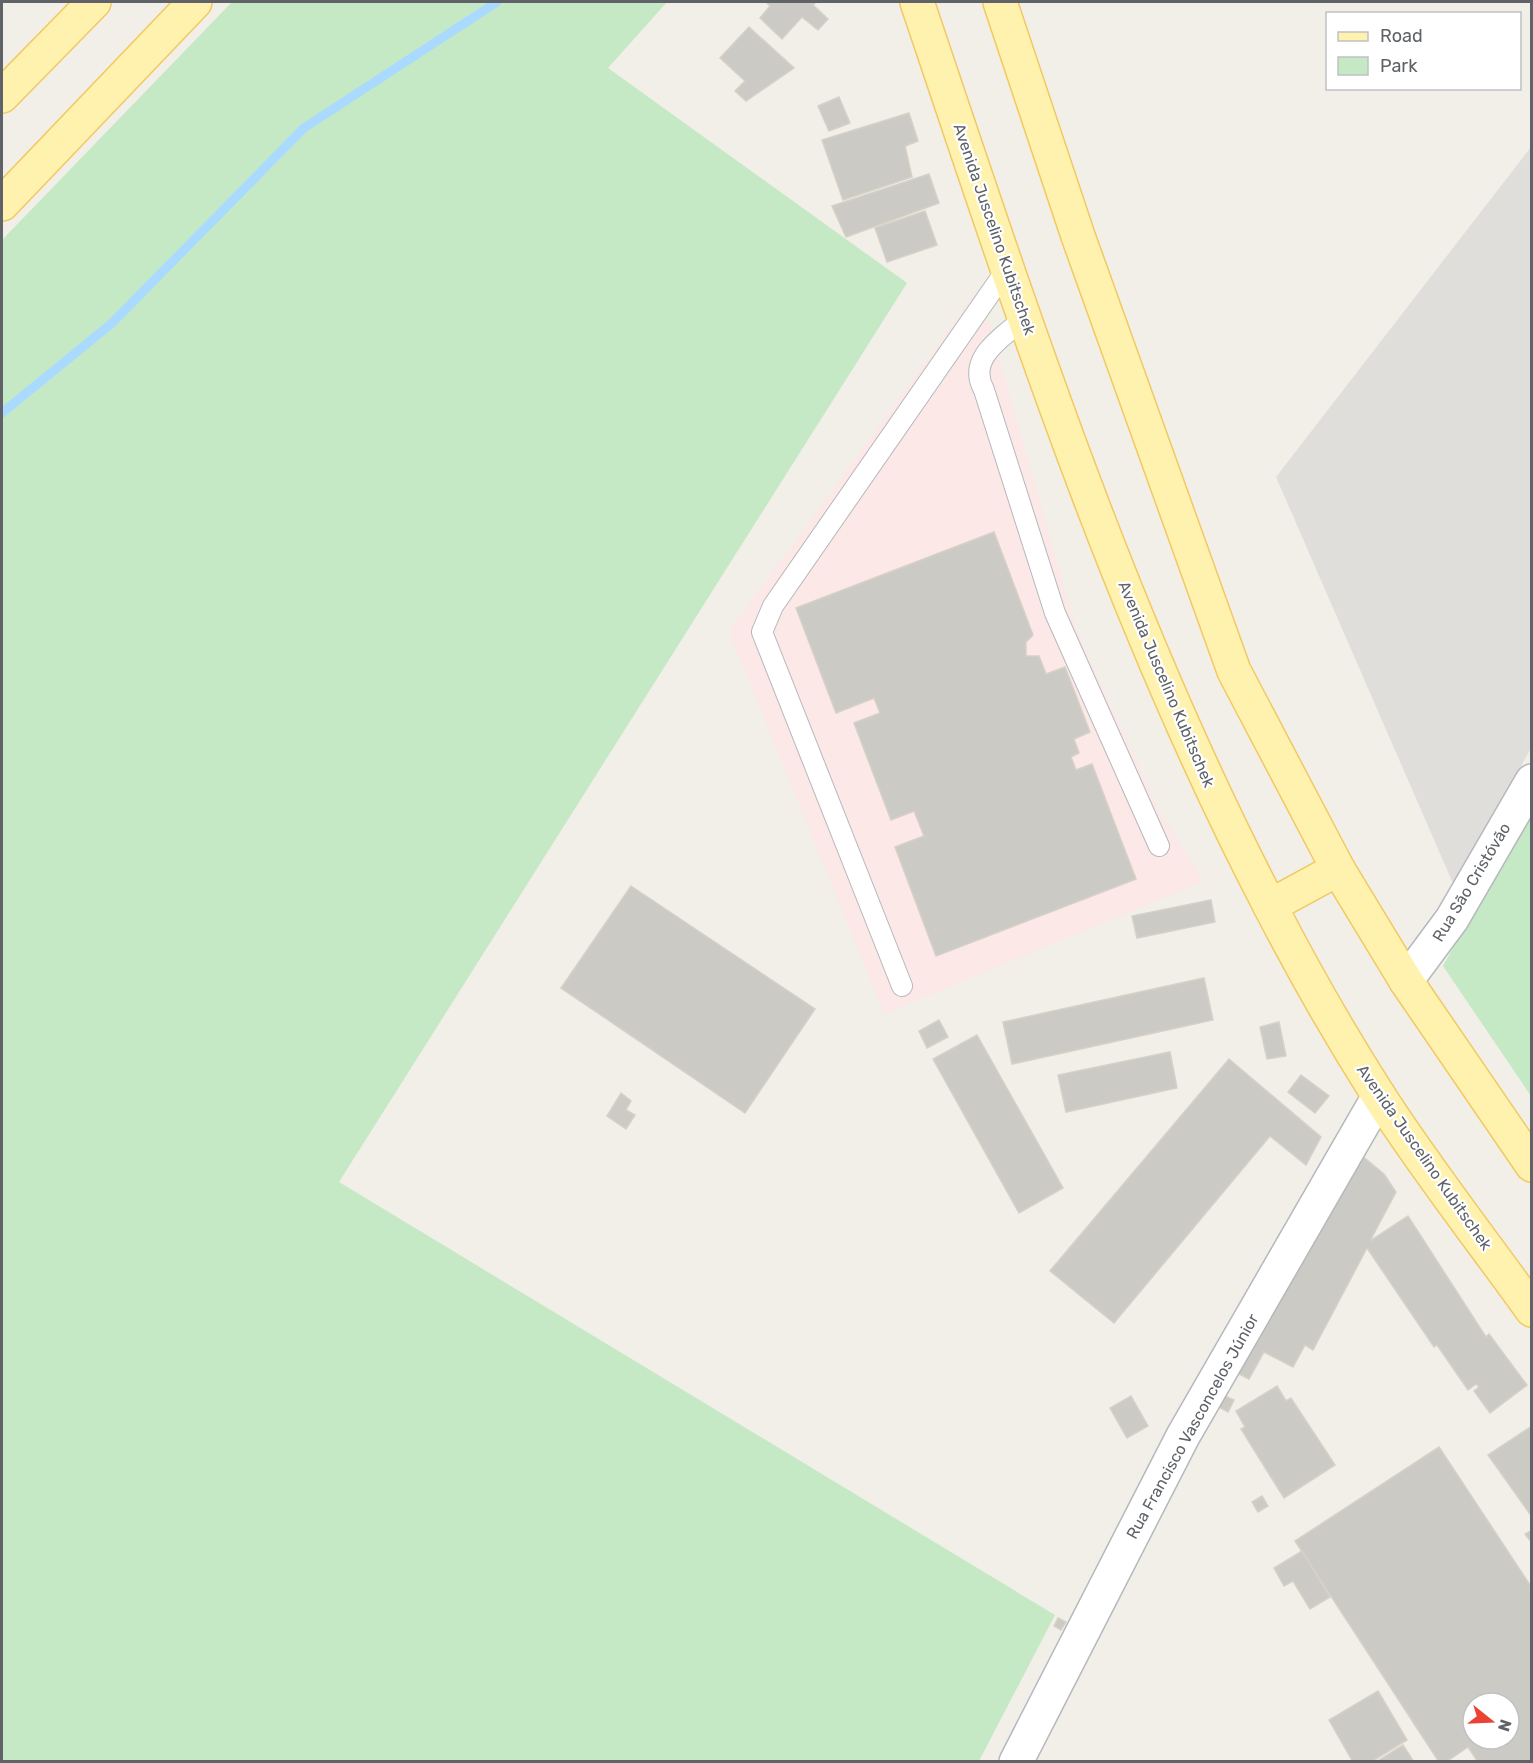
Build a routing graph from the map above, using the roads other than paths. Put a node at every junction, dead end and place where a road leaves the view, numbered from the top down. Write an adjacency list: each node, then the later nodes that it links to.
1 (93, 2): 5 (main road)
2 (194, 2): 6 (main road)
3 (917, 2): 7 (main road, Avenida Juscelino Kubitschek)
4 (1000, 2): 11 (main road)
5 (2, 96)
6 (2, 204)
7 (1007, 269): 8 (main road, Avenida Juscelino Kubitschek); 14 (lane)
8 (1025, 318): 10 (lane); 12 (main road, Avenida Juscelino Kubitschek)
9 (1532, 781): 13 (street, Rua São Cristóvão)
10 (1159, 846)
11 (1338, 869): 12 (main road); 13 (main road)
12 (1270, 906): 15 (main road, Avenida Juscelino Kubitschek)
13 (1406, 981): 16 (main road)
14 (902, 986)
15 (1379, 1096): 17 (main road, Avenida Juscelino Kubitschek); 18 (street, Rua Francisco Vasconcelos Júnior)
16 (1532, 1165)
17 (1532, 1310)
18 (1016, 1761)

